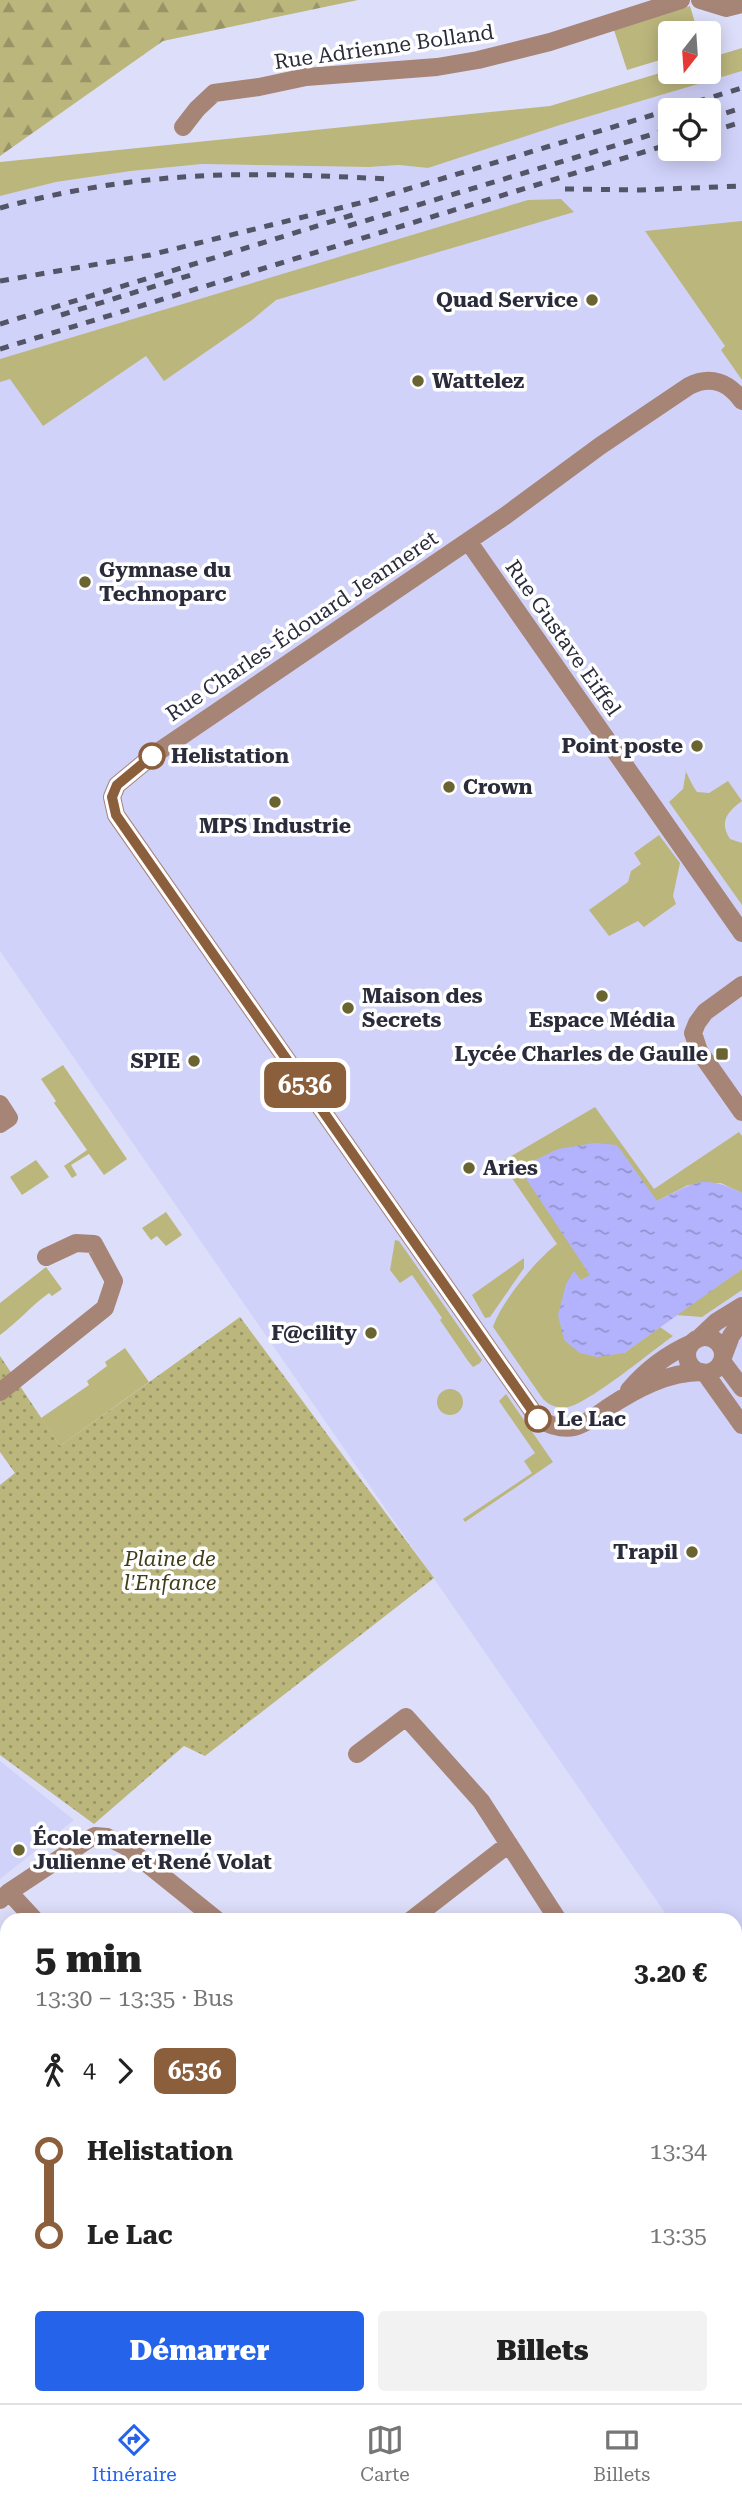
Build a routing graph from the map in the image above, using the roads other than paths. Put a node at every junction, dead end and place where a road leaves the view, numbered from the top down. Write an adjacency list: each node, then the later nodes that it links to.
1 (681, 0): 4 (street, Rue Adrienne Bolland)
2 (699, 0): 3 (street)
3 (742, 4)
4 (183, 127)
5 (742, 401): 6 (street, Rue Charles-Édouard Jeanneret)
6 (468, 541): 7 (street, Rue Gustave Eiffel); 20 (street, Rue Charles-Édouard Jeanneret)
7 (742, 933)
8 (742, 985): 10 (street)
9 (0, 1104): 11 (street)
10 (742, 1112)
11 (0, 1124)
12 (46, 1257): 19 (street)
13 (742, 1306): 15 (street)
14 (742, 1320): 16 (street)
15 (695, 1341): 16 (street); 17 (street); 20 (street, Rue Charles-Édouard Jeanneret)
16 (723, 1359): 17 (street); 18 (street)
17 (704, 1373): 20 (street, Rue Charles-Édouard Jeanneret); 21 (street)
18 (742, 1388)
19 (0, 1392)
20 (622, 1398)
21 (742, 1425)
22 (356, 1754): 23 (street)
23 (509, 1844): 27 (street); 28 (street)
24 (5, 1896): 25 (street); 26 (street)
25 (26, 1913)
26 (208, 1913)
27 (420, 1913)
28 (553, 1913)

